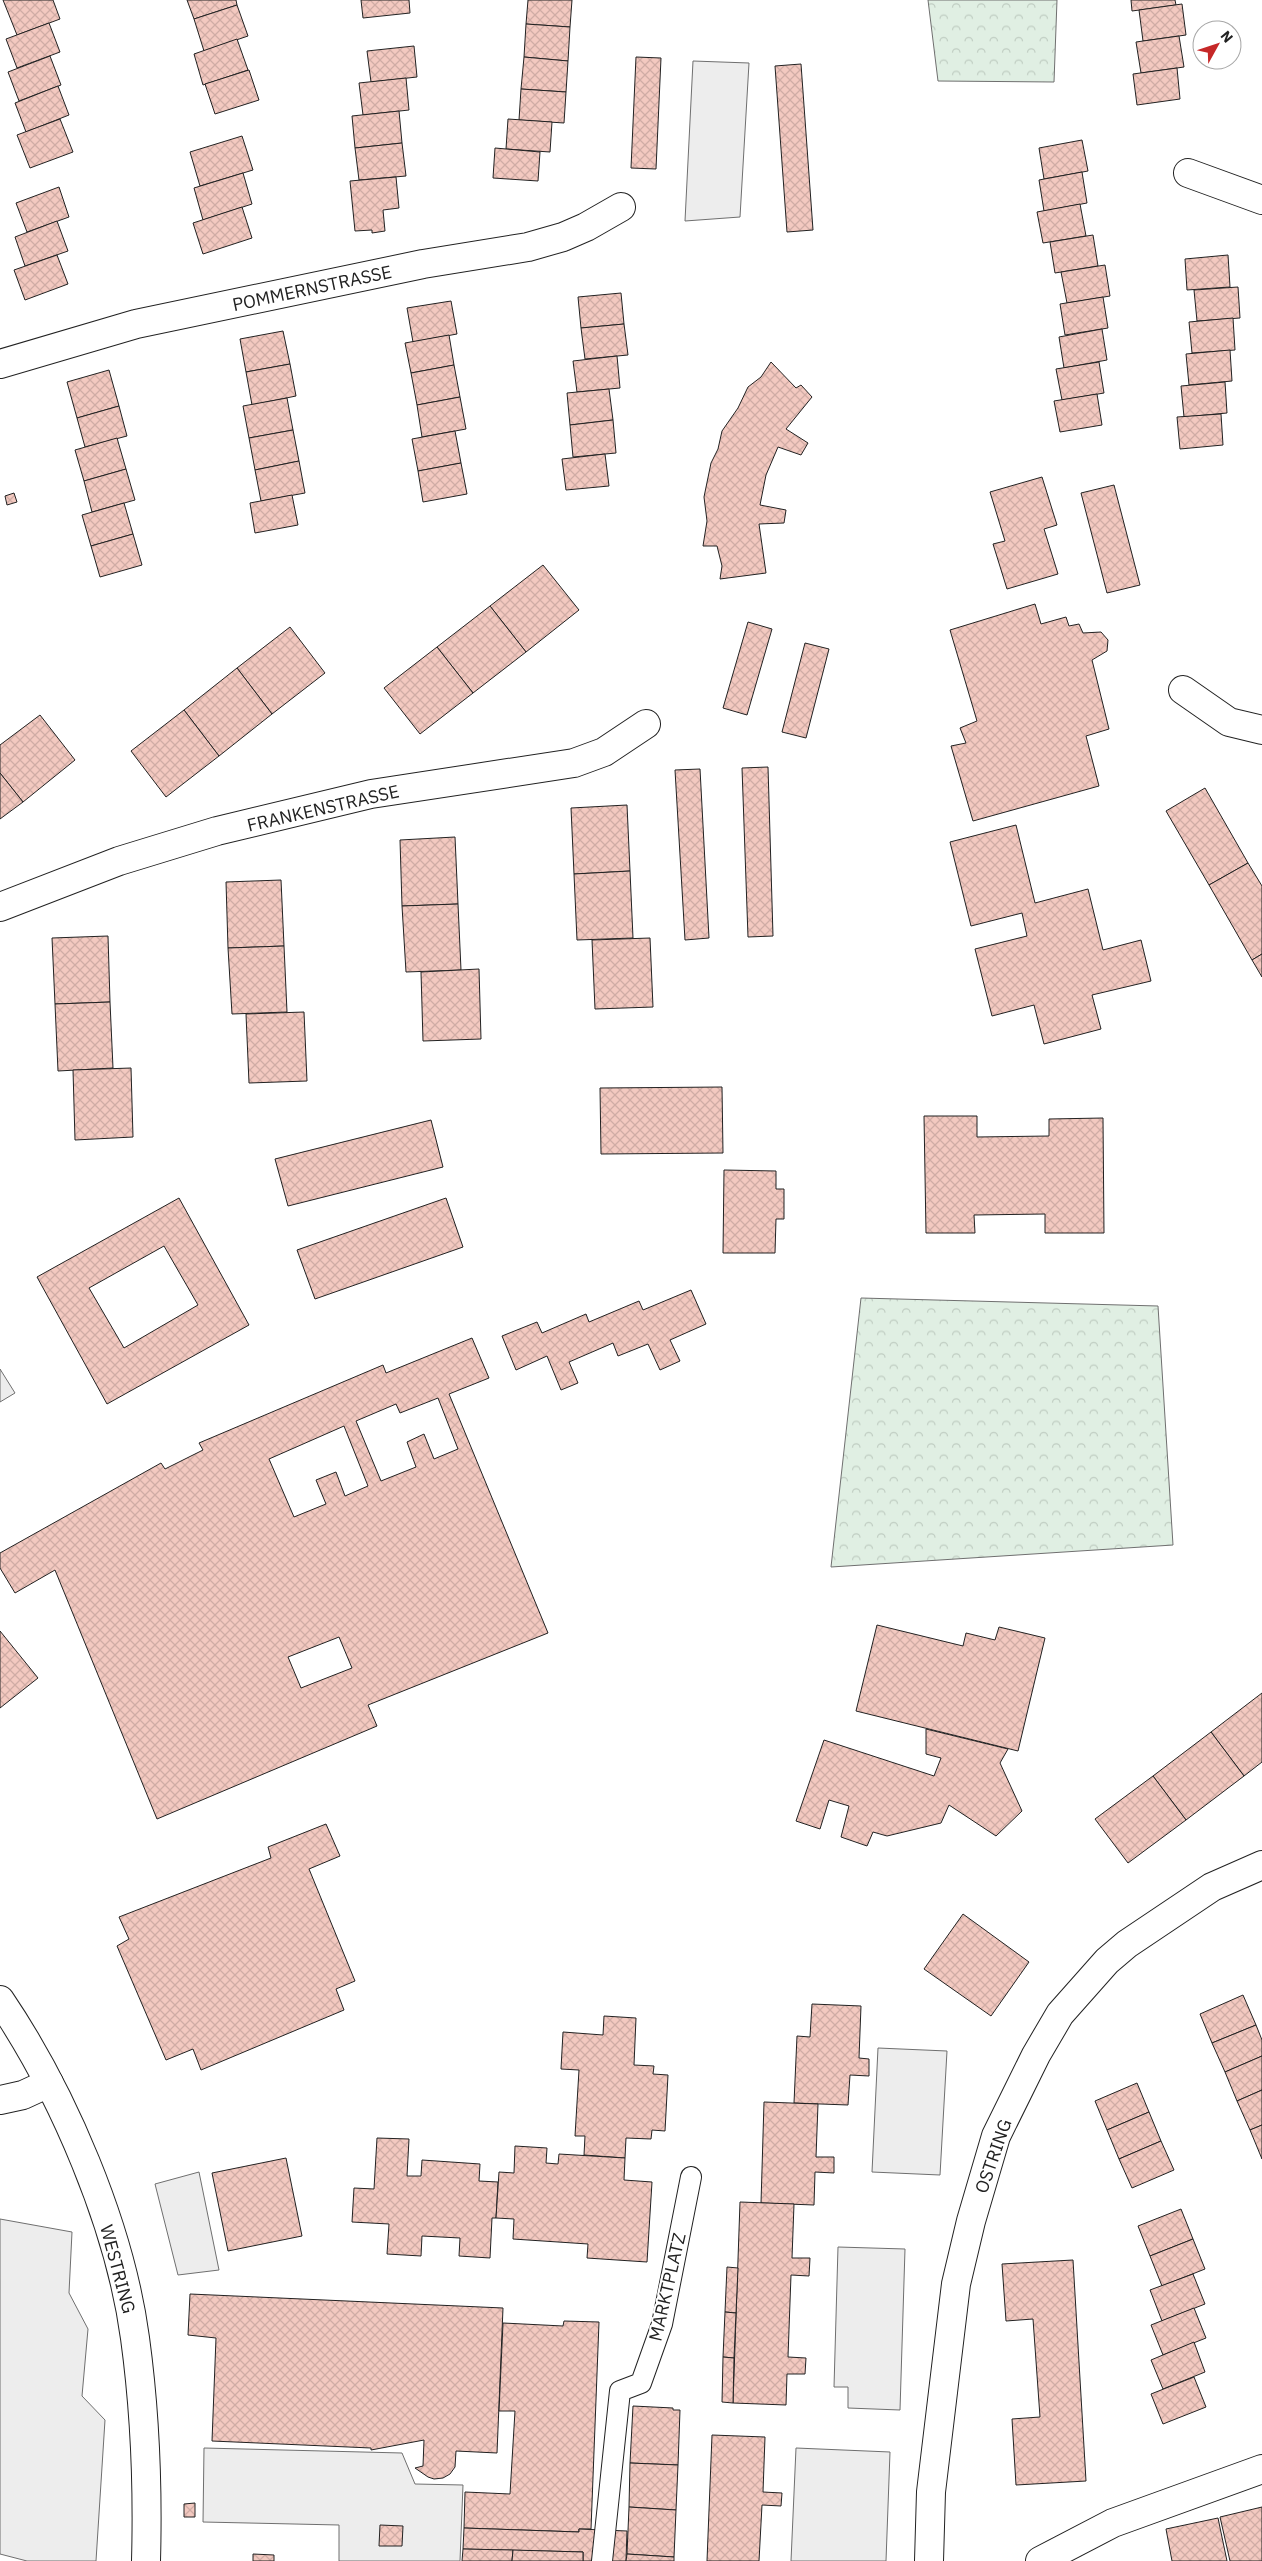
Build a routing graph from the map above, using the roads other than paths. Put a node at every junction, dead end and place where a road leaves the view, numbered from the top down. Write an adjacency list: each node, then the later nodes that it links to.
1 (1188, 173): 2 (street)
2 (1262, 200)
3 (620, 207): 4 (street, POMMERNSTRASSE)
4 (0, 364)
5 (1183, 690): 7 (street)
6 (646, 724): 8 (street, FRANKENSTRASSE)
7 (1262, 730)
8 (0, 907)
9 (1262, 1865): 17 (street, OSTRING)
10 (0, 2000): 11 (street, WESTRING)
11 (49, 2083): 12 (street); 15 (street, WESTRING)
12 (0, 2100)
13 (692, 2177): 16 (street, MARKTPLATZ)
14 (1262, 2469): 18 (street)
15 (146, 2561)
16 (602, 2561)
17 (929, 2561)
18 (1040, 2561)

